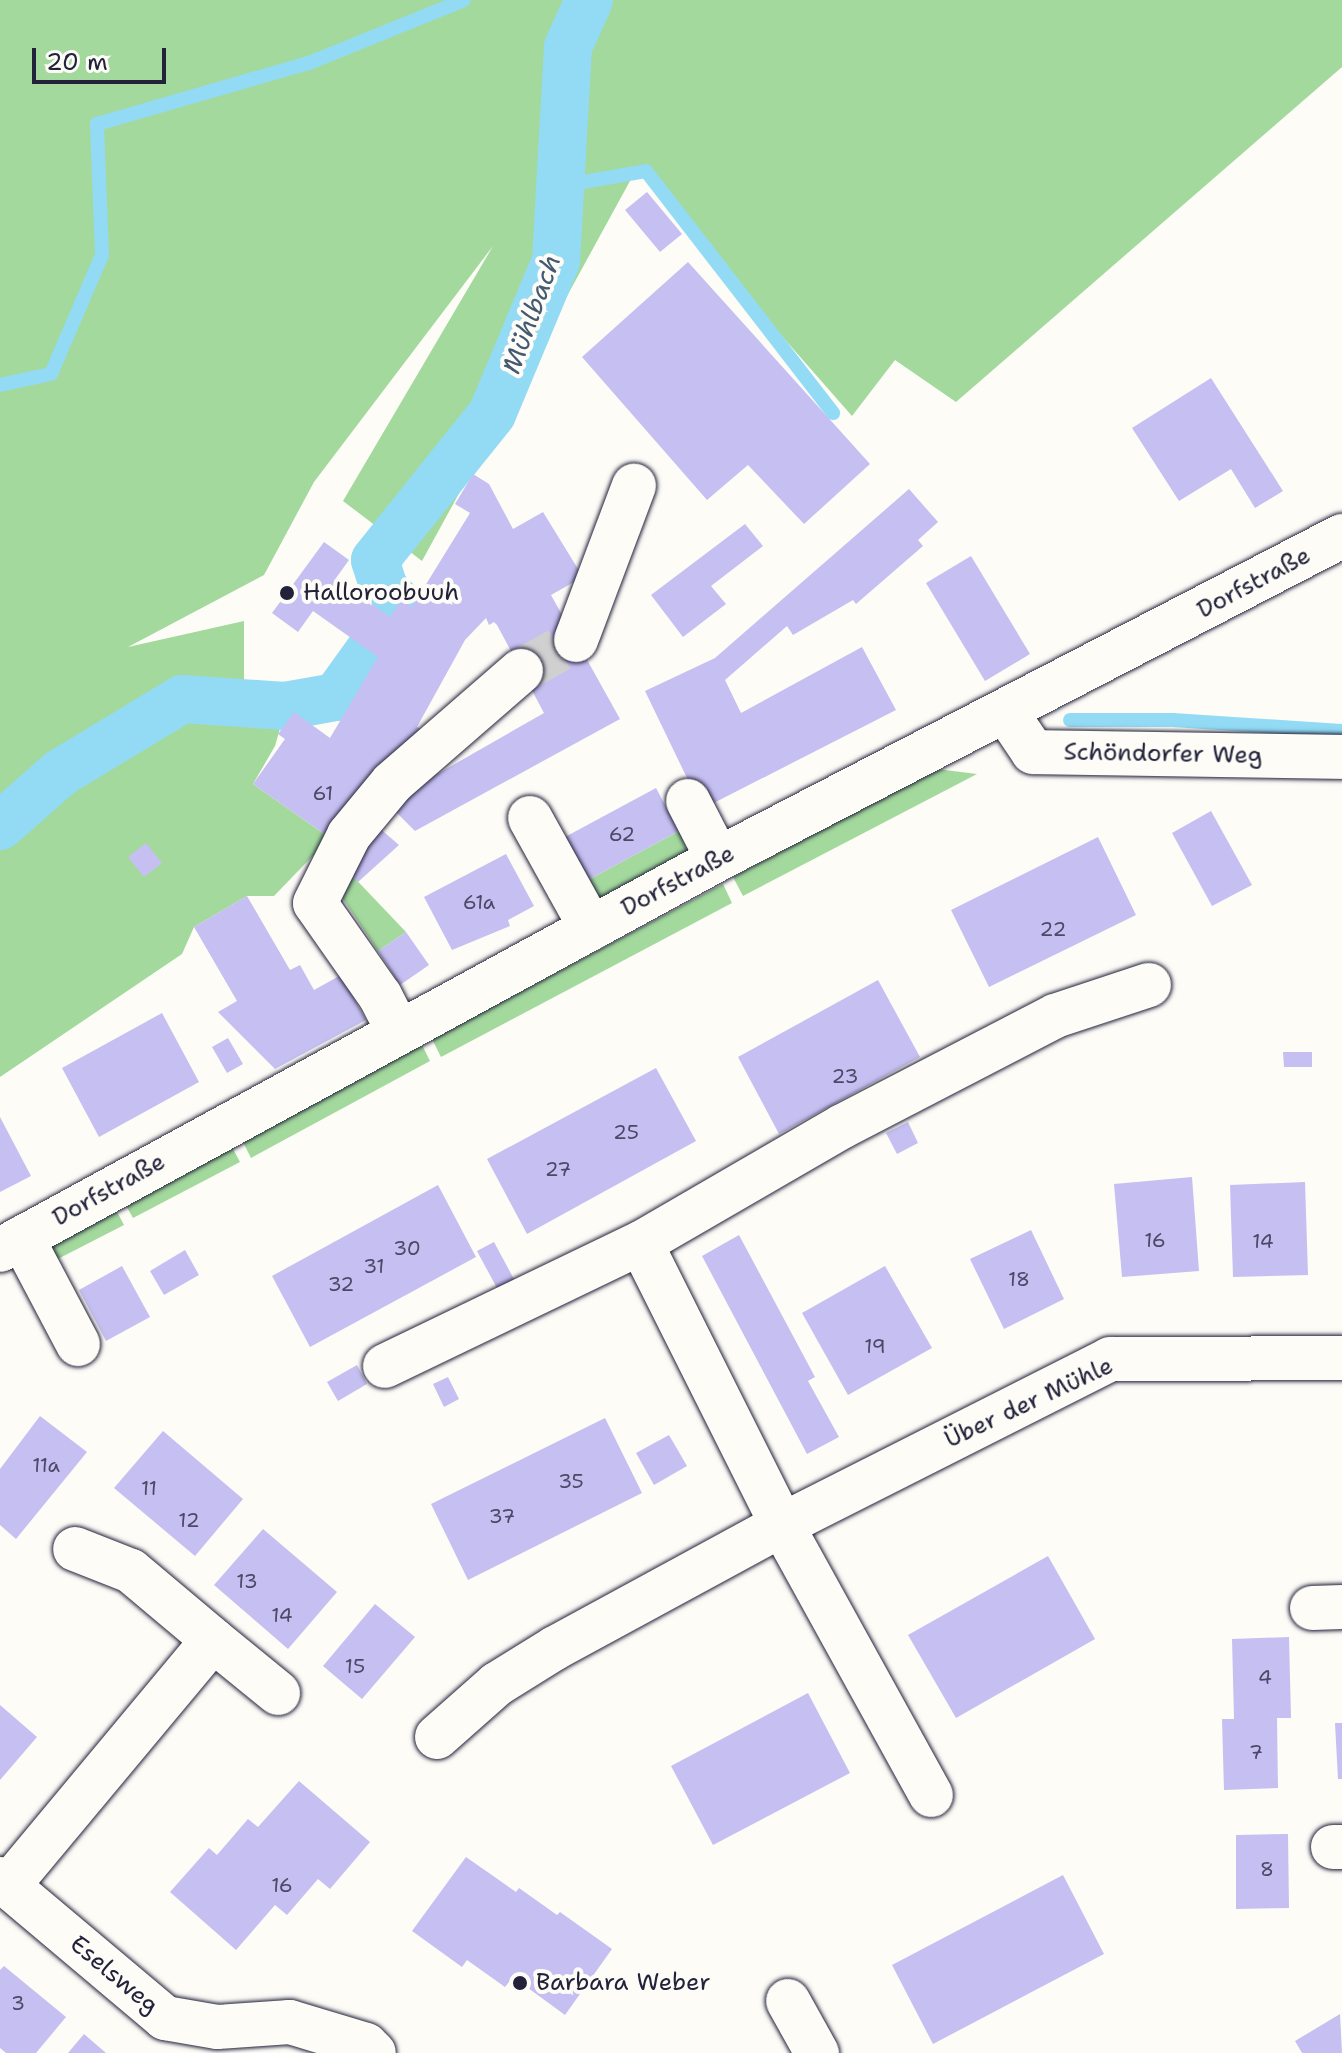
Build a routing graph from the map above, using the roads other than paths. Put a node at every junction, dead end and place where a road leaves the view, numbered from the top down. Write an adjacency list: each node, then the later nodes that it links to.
1 (634, 486): 3 (street)
2 (1342, 536): 5 (street, Dorfstraße)
3 (576, 640)
4 (521, 671): 12 (street)
5 (1006, 712): 6 (street, Schöndorfer Weg); 9 (street, Dorfstraße)
6 (1342, 757)
7 (688, 801): 9 (street)
8 (530, 818): 10 (street)
9 (718, 859): 10 (street, Dorfstraße)
10 (591, 928): 12 (street, Dorfstraße)
11 (1149, 985): 13 (street)
12 (398, 1031): 14 (street, Dorfstraße)
13 (641, 1243): 17 (street); 18 (street)
14 (11, 1244): 15 (street, Dorfstraße)
15 (78, 1344)
16 (1342, 1358): 18 (street, Über der Mühle)
17 (385, 1366)
18 (782, 1525): 22 (street, Über der Mühle); 23 (street)
19 (75, 1549): 20 (street)
20 (213, 1640): 21 (street); 24 (street, Eselsweg)
21 (278, 1693)
22 (437, 1737)
23 (931, 1795)
24 (6, 1892): 26 (street, Eselsweg)
25 (788, 2001): 29 (street)
26 (165, 2018): 27 (street); 28 (street, Eselsweg)
27 (200, 2053)
28 (374, 2053)
29 (817, 2053)

